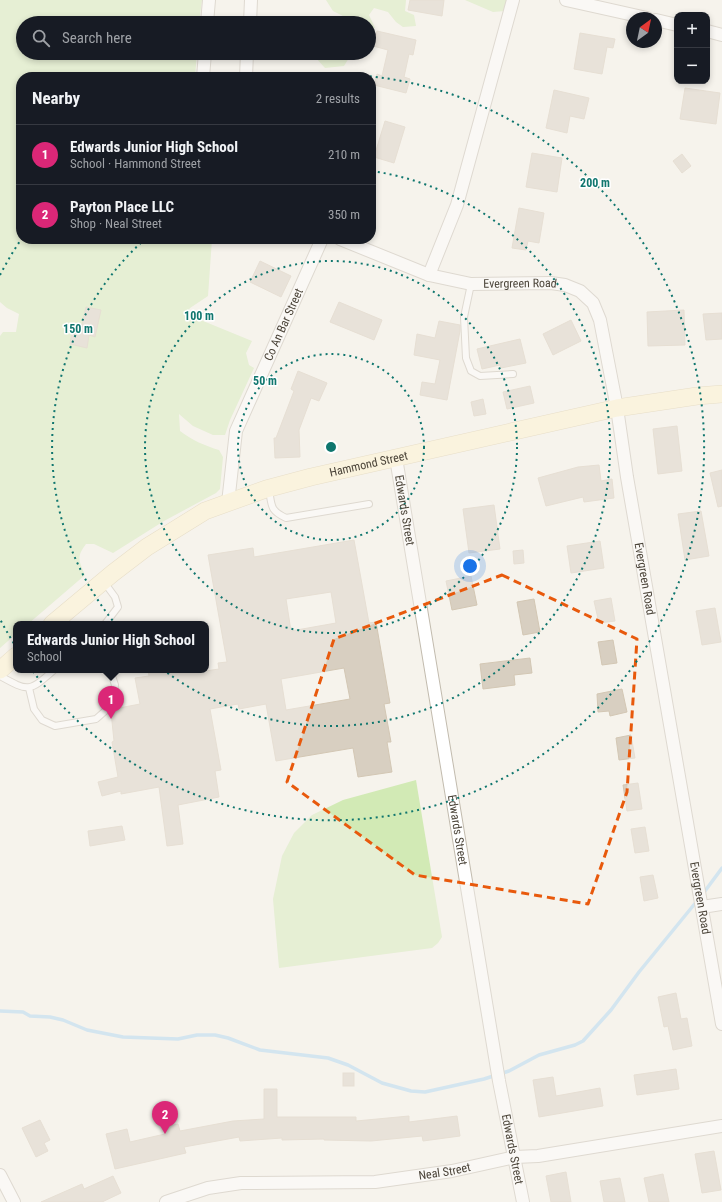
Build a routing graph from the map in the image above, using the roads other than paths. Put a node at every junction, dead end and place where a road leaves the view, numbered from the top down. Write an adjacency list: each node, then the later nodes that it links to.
1 (208, 0): 6 (street)
2 (251, 0): 7 (street)
3 (513, 0): 18 (street)
4 (566, 0): 5 (street)
5 (626, 14)
6 (207, 16)
7 (250, 16)
8 (662, 21): 9 (street)
9 (674, 24)
10 (710, 33): 11 (street)
11 (722, 35)
12 (204, 60): 14 (street)
13 (247, 60): 15 (street)
14 (203, 72)
15 (246, 72)
16 (320, 244): 25 (street, Co An Bar Street)
17 (352, 244): 18 (street, Evergreen Road)
18 (429, 275): 19 (street, Evergreen Road)
19 (471, 284): 20 (lane); 22 (street, Evergreen Road)
20 (513, 374)
21 (722, 394): 22 (street, Hammond Street)
22 (617, 408): 23 (street, Hammond Street); 37 (street, Evergreen Road)
23 (396, 458): 24 (street, Hammond Street); 40 (street, Edwards Street)
24 (269, 489): 25 (street, Hammond Street); 26 (lane)
25 (228, 503): 27 (street, Hammond Street)
26 (369, 504)
27 (103, 581): 28 (street, Hammond Street); 29 (lane)
28 (56, 621)
29 (107, 621)
30 (13, 659): 31 (street)
31 (0, 670)
32 (51, 673): 35 (lane)
33 (111, 673): 35 (lane)
34 (0, 676): 35 (lane)
35 (28, 688)
36 (722, 904): 37 (street)
37 (702, 907): 38 (street, Evergreen Road)
38 (722, 1024)
39 (722, 1126): 40 (street, Neal Street)
40 (515, 1157): 43 (street, Neal Street); 44 (street, Edwards Street)
41 (0, 1175): 42 (street)
42 (14, 1202)
43 (166, 1202)
44 (523, 1202)

